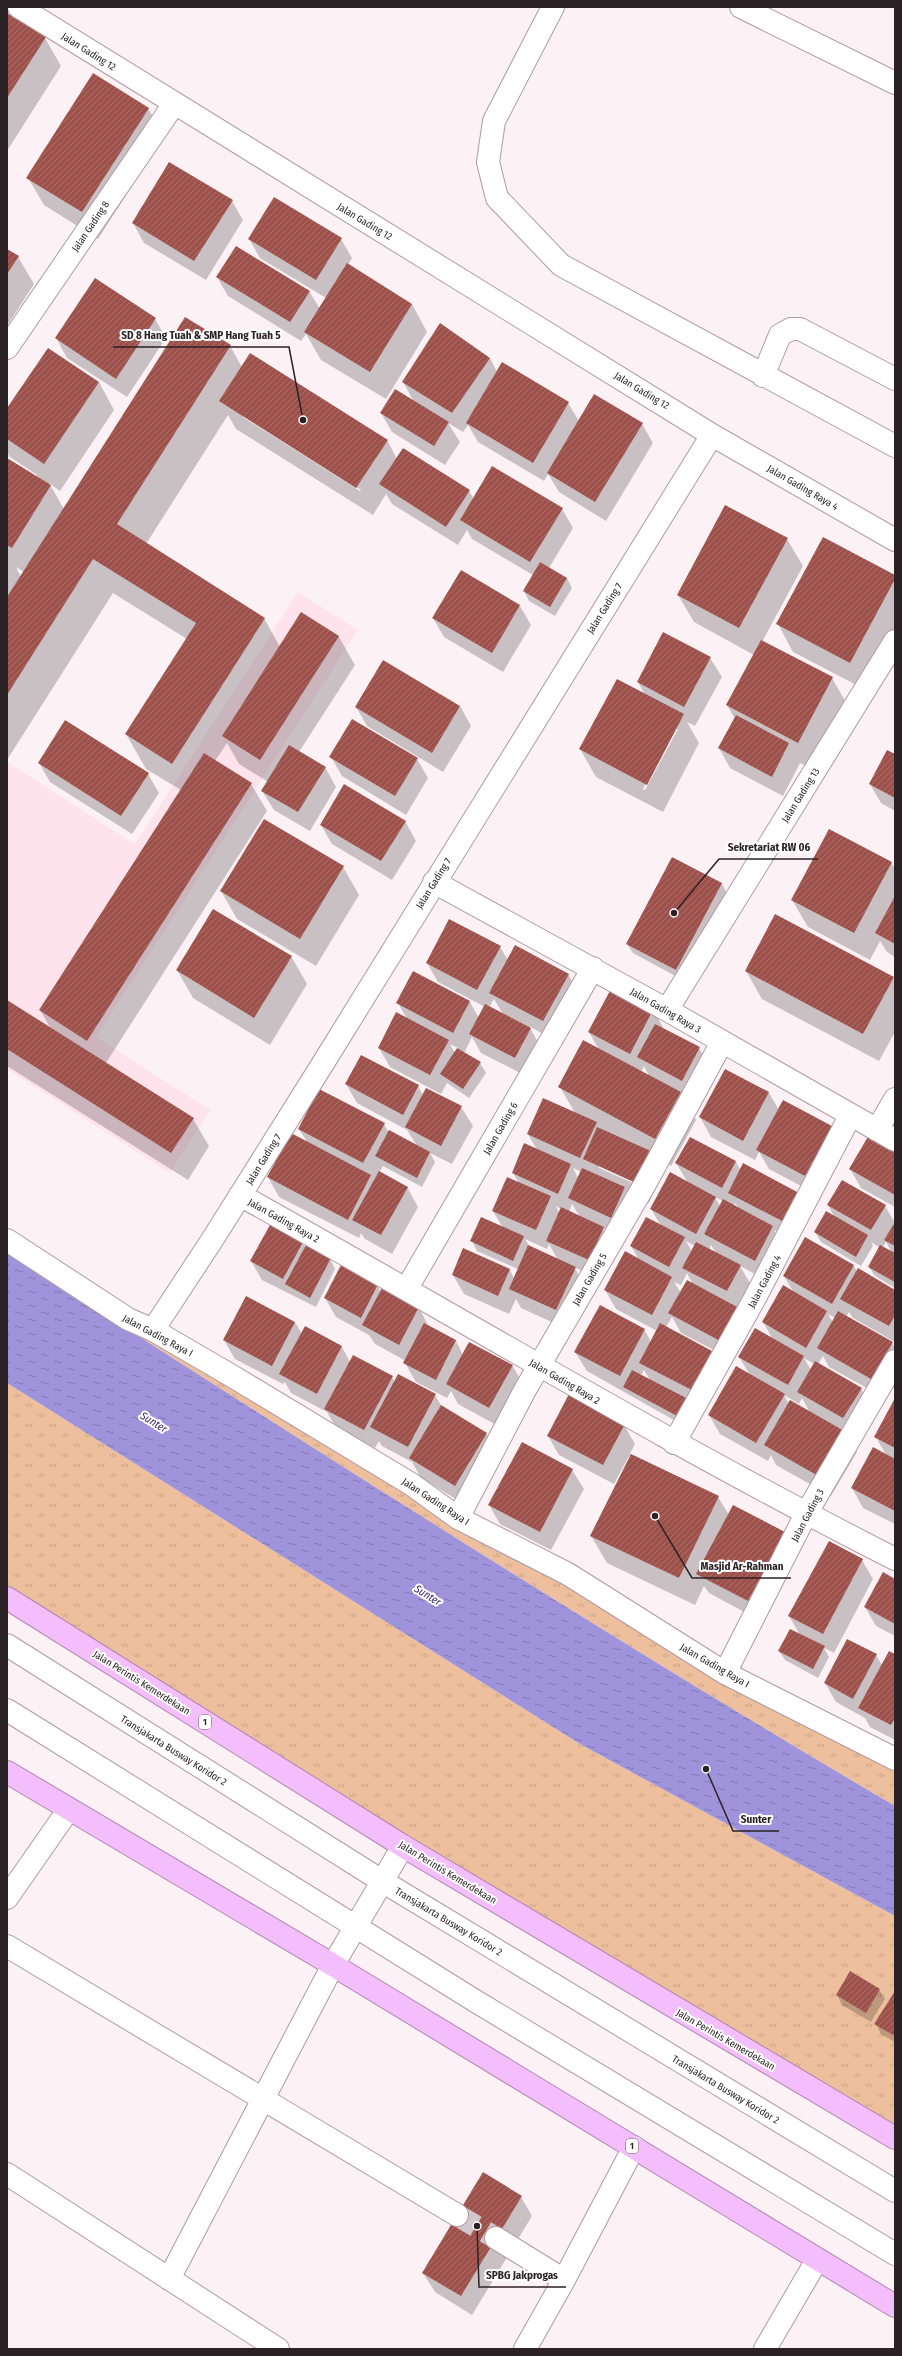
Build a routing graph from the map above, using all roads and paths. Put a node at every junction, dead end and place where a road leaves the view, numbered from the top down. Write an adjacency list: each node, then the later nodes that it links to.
1 (19, 7): 5 (street, Jalan Gading 12)
2 (553, 7): 7 (street)
3 (741, 7): 4 (street)
4 (895, 83)
5 (174, 104): 6 (street, Jalan Gading 8); 9 (street, Jalan Gading 12)
6 (7, 348)
7 (763, 376): 8 (street); 10 (street)
8 (895, 379)
9 (712, 434): 11 (street, Jalan Gading Raya 4); 13 (street, Jalan Gading 7)
10 (895, 446)
11 (895, 540)
12 (895, 641): 15 (street, Jalan Gading 13)
13 (434, 882): 14 (street, Jalan Gading Raya 3); 20 (street, Jalan Gading 7)
14 (593, 968): 15 (street, Jalan Gading Raya 3); 22 (street, Jalan Gading 6)
15 (666, 1010): 16 (street, Jalan Gading Raya 3)
16 (722, 1042): 18 (street, Jalan Gading Raya 3); 25 (street, Jalan Gading 5)
17 (895, 1099): 19 (street)
18 (850, 1116): 19 (street, Jalan Gading Raya 3); 26 (street, Jalan Gading 4)
19 (886, 1135)
20 (240, 1195): 22 (street, Jalan Gading Raya 2); 23 (street, Jalan Gading 7)
21 (7, 1240): 23 (street, Jalan Gading Raya I)
22 (407, 1288): 25 (street, Jalan Gading Raya 2)
23 (153, 1330): 28 (street, Jalan Gading Raya I)
24 (895, 1361): 27 (street, Jalan Gading 3)
25 (538, 1366): 26 (street, Jalan Gading Raya 2); 28 (street, Jalan Gading 5)
26 (674, 1443): 27 (street, Jalan Gading Raya 2)
27 (806, 1514): 29 (street, Jalan Gading Raya 2); 32 (street, Jalan Gading 3)
28 (458, 1518): 32 (street, Jalan Gading Raya I)
29 (895, 1559)
30 (7, 1598): 37 (highway, Jalan Perintis Kemerdekaan / 1)
31 (7, 1645): 38 (street, Transjakarta Busway Koridor 2)
32 (725, 1673): 34 (street, Jalan Gading Raya I)
33 (7, 1710): 40 (street)
34 (895, 1759)
35 (7, 1772): 36 (highway, 1)
36 (69, 1809): 39 (street); 42 (highway, 1)
37 (404, 1846): 38 (street); 44 (highway, Jalan Perintis Kemerdekaan / 1)
38 (382, 1881): 40 (street); 47 (street, Transjakarta Busway Koridor 2)
39 (7, 1898)
40 (357, 1927): 42 (street); 50 (street)
41 (7, 1946): 43 (street)
42 (333, 1965): 43 (street); 45 (highway, 1)
43 (264, 2098): 48 (street); 52 (street)
44 (895, 2138)
45 (634, 2147): 51 (highway, 1); 53 (street)
46 (7, 2174): 52 (street)
47 (895, 2191)
48 (458, 2215)
49 (496, 2238): 53 (street)
50 (895, 2254)
51 (817, 2260): 54 (highway, 1); 57 (street)
52 (169, 2279): 55 (street)
53 (564, 2280): 56 (street)
54 (895, 2306)
55 (278, 2349)
56 (525, 2349)
57 (765, 2349)

